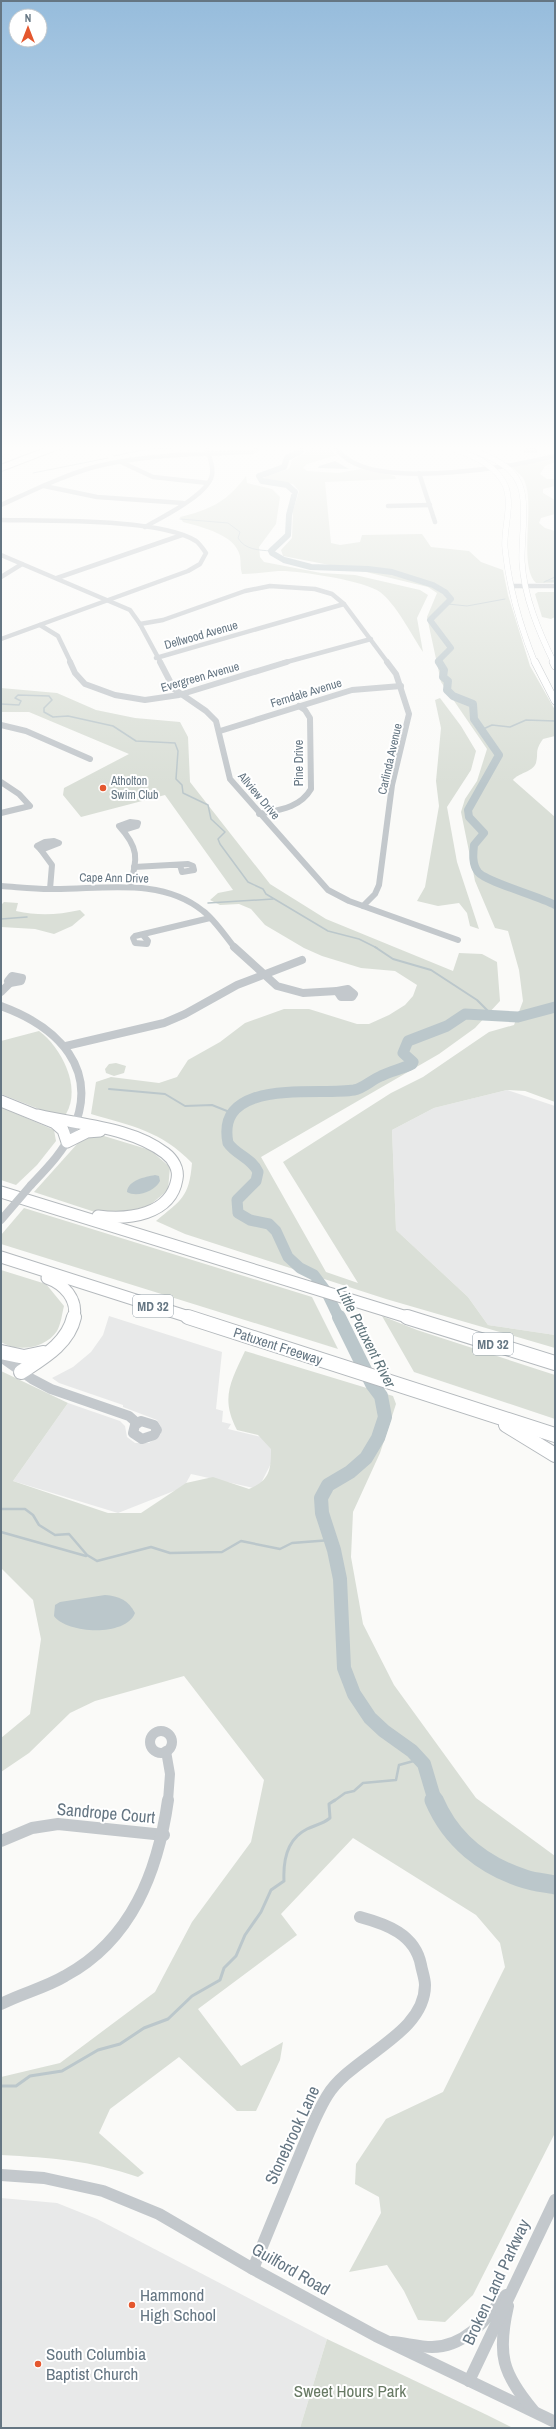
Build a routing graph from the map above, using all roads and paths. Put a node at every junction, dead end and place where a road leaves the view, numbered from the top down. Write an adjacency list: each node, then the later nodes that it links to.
1 (9, 558): 6 (street, Allview Drive)
2 (114, 558): 8 (street)
3 (204, 558): 13 (street)
4 (507, 558): 10 (main road)
5 (522, 558): 11 (main road)
6 (22, 564): 7 (street); 8 (street, Allview Drive)
7 (1, 577)
8 (57, 578): 13 (street, Allview Drive)
9 (555, 586): 11 (street)
10 (511, 588): 11 (street); 23 (main road)
11 (526, 588): 12 (street); 20 (main road)
12 (555, 589)
13 (110, 600): 15 (street, Allview Drive); 16 (street)
14 (344, 604): 15 (street, Carlinda Avenue); 18 (street, Carlinda Avenue); 19 (street, Dellwood Avenue)
15 (140, 624): 19 (street, Allview Drive)
16 (40, 625): 17 (street); 22 (street, Evergreen Avenue)
17 (1, 639)
18 (371, 640): 21 (street, Carlinda Avenue); 22 (street, Evergreen Avenue)
19 (156, 658): 22 (street, Allview Drive)
20 (555, 666)
21 (401, 686): 24 (street, Ferndale Avenue); 38 (street, Carlinda Avenue)
22 (179, 695): 26 (street, Allview Drive)
23 (555, 701)
24 (299, 706): 26 (street, Ferndale Avenue); 30 (street, Pine Drive)
25 (1, 725): 27 (street)
26 (220, 731): 30 (street, Allview Drive)
27 (90, 759)
28 (1, 782): 29 (street)
29 (1, 812)
30 (259, 814): 38 (street, Allview Drive)
31 (124, 830): 34 (street)
32 (41, 850): 37 (street)
33 (180, 865): 34 (street)
34 (134, 867): 36 (street)
35 (1, 886): 37 (street, Cape Ann Drive)
36 (130, 887): 37 (street, Cape Ann Drive); 39 (street, Cape Ann Drive)
37 (50, 889)
38 (363, 906): 41 (street, Allview Drive)
39 (210, 918): 40 (street); 43 (street, Cape Ann Drive)
40 (143, 935)
41 (458, 940)
42 (302, 960): 43 (street)
43 (265, 976): 45 (street, Cape Ann Drive); 48 (street)
44 (10, 983): 46 (street)
45 (337, 990)
46 (1, 992)
47 (1, 1006): 48 (street)
48 (66, 1046): 51 (street)
49 (1, 1101): 50 (highway)
50 (38, 1115): 51 (highway); 53 (highway)
51 (77, 1122): 52 (highway); 53 (street)
52 (107, 1131): 53 (highway); 55 (highway)
53 (67, 1142): 56 (street, bridge)
54 (1, 1192): 55 (highway, MD 32)
55 (24, 1199): 58 (highway, MD 32)
56 (1, 1220)
57 (5, 1258): 59 (highway); 65 (highway, Patuxent Freeway / MD 32)
58 (432, 1324): 62 (highway); 63 (highway, MD 32)
59 (55, 1348): 60 (highway); 64 (highway)
60 (1, 1352)
61 (1, 1357): 64 (street)
62 (555, 1357)
63 (555, 1363)
64 (21, 1372): 66 (street)
65 (454, 1402): 67 (highway, Patuxent Freeway / MD 32); 68 (highway)
66 (137, 1423)
67 (555, 1435)
68 (555, 1455)
69 (166, 1751): 70 (street)
70 (164, 1835): 71 (street, Sandrope Court); 73 (street)
71 (1, 1842)
72 (360, 1917): 76 (street, Stonebrook Lane)
73 (1, 2004)
74 (1, 2175): 76 (street, Guilford Road)
75 (555, 2200): 77 (street, Broken Land Parkway)
76 (253, 2269): 78 (street, Guilford Road)
77 (514, 2285): 78 (street); 79 (street, Broken Land Parkway); 80 (street)
78 (386, 2341): 79 (street, Guilford Road)
79 (469, 2381): 80 (street, Guilford Road)
80 (534, 2412): 81 (street, Guilford Road)
81 (555, 2422)

